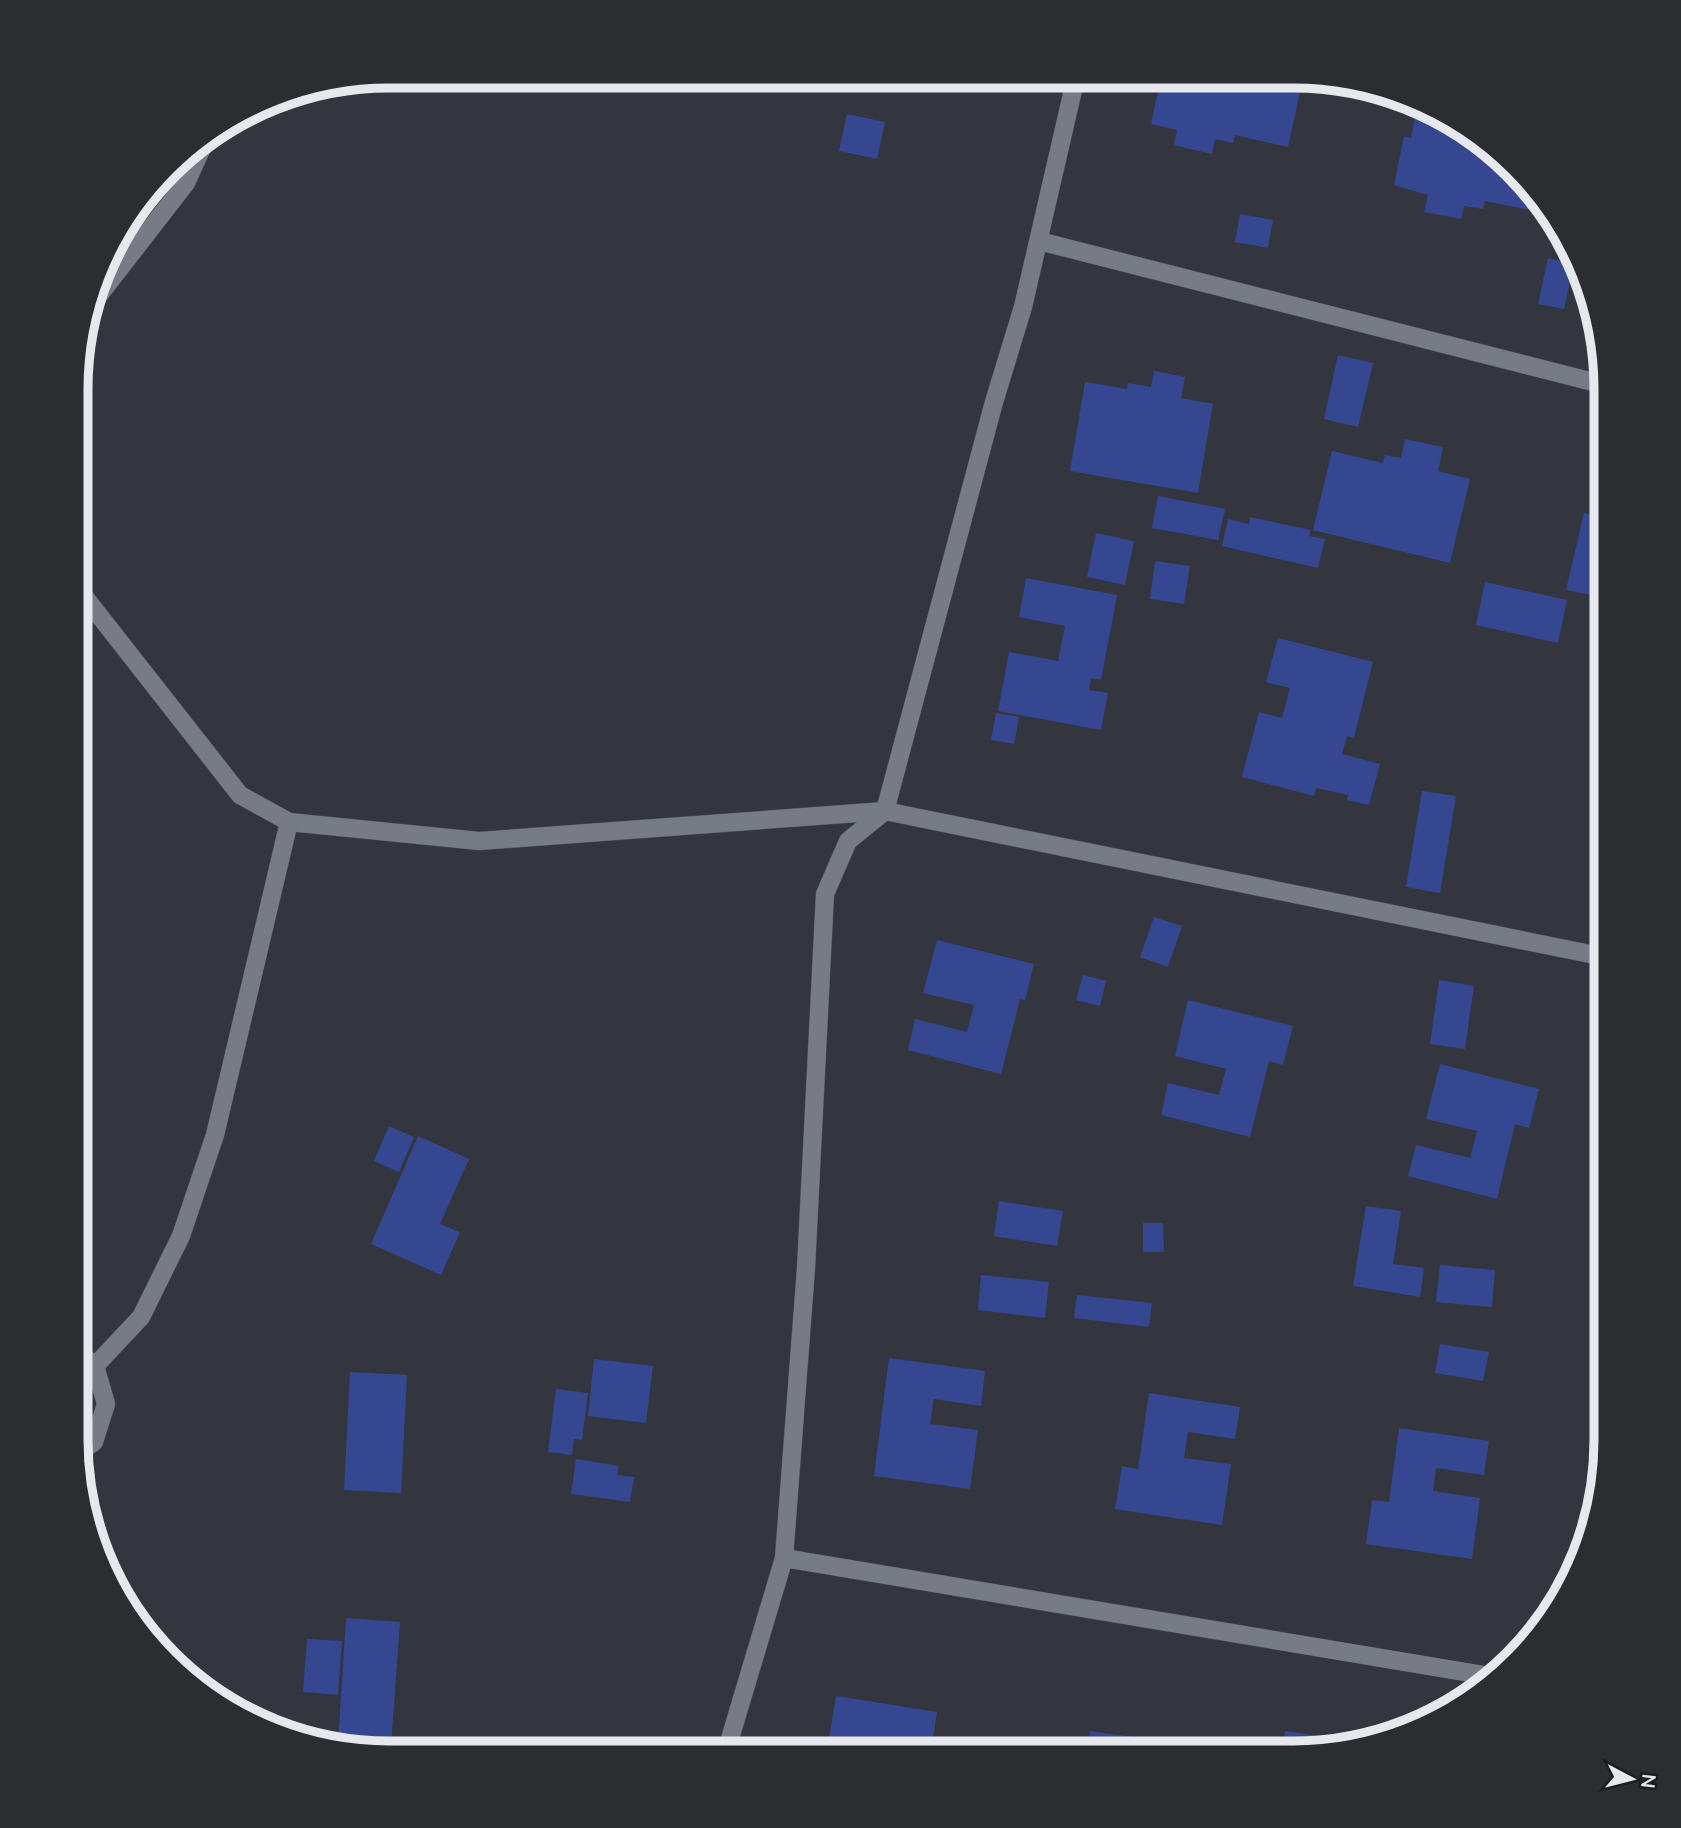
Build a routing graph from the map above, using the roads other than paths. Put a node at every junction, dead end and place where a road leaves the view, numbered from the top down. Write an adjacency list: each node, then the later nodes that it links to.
1 (1074, 88): 3 (street)
2 (199, 155): 4 (street)
3 (1039, 241): 5 (street); 7 (street)
4 (104, 288)
5 (1594, 382)
6 (88, 601): 8 (street)
7 (885, 811): 8 (street); 9 (street); 13 (street)
8 (289, 822): 11 (street)
9 (1594, 955)
10 (88, 1360): 11 (street)
11 (95, 1366): 12 (street)
12 (88, 1446)
13 (784, 1558): 14 (street); 15 (street)
14 (1480, 1675)
15 (729, 1741)

